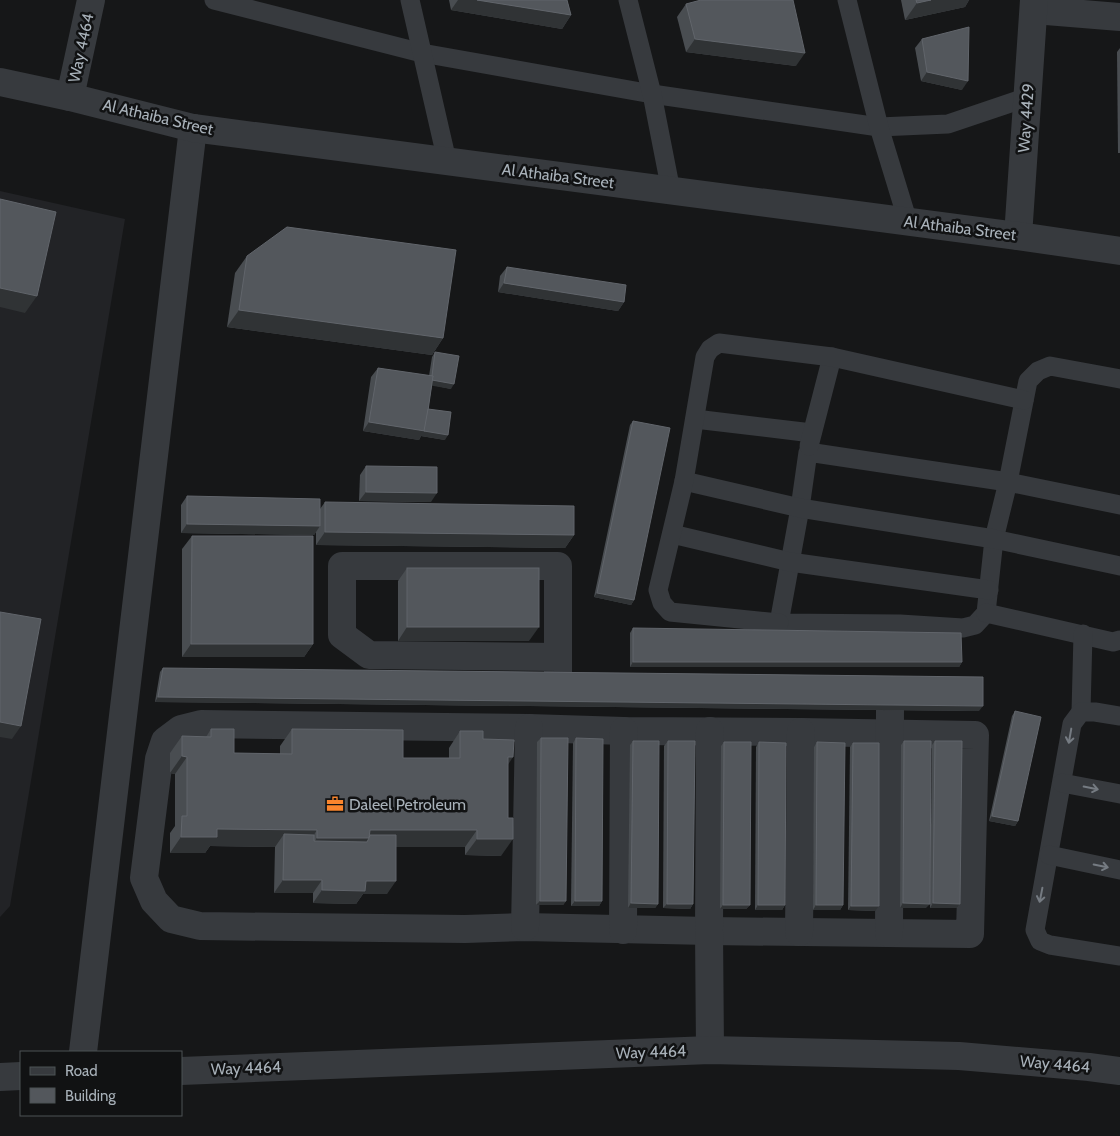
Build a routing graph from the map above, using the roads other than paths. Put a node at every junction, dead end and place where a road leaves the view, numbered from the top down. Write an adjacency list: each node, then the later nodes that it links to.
1 (91, 0): 11 (street, Way 4464)
2 (214, 0): 8 (lane)
3 (410, 0): 8 (lane)
4 (628, 0): 10 (lane)
5 (847, 0): 14 (lane)
6 (1034, 5): 7 (street); 12 (street, Way 4429)
7 (1120, 17)
8 (422, 53): 10 (lane); 15 (lane)
9 (0, 82): 11 (street, Al Athaiba Street)
10 (652, 94): 14 (lane); 16 (lane)
11 (70, 97): 13 (street, Al Athaiba Street)
12 (1028, 97): 14 (lane); 18 (street, Way 4429)
13 (193, 128): 15 (street, Al Athaiba Street); 57 (street)
14 (879, 128): 17 (lane)
15 (447, 161): 16 (street, Al Athaiba Street)
16 (671, 191): 17 (street, Al Athaiba Street)
17 (908, 222): 18 (street, Al Athaiba Street)
18 (1018, 236): 19 (street, Al Athaiba Street)
19 (1120, 251)
20 (832, 357): 22 (lane); 23 (lane); 24 (lane)
21 (1120, 379): 22 (lane)
22 (1024, 400): 26 (lane)
23 (695, 419): 24 (lane); 25 (lane)
24 (810, 443): 26 (lane); 28 (lane)
25 (684, 481): 28 (lane); 29 (lane)
26 (1008, 482): 27 (lane); 30 (lane)
27 (1120, 505)
28 (800, 508): 30 (lane); 31 (lane)
29 (672, 534): 31 (lane); 35 (lane)
30 (994, 539): 32 (lane); 33 (lane)
31 (790, 562): 33 (lane); 35 (lane)
32 (1120, 566)
33 (989, 590): 34 (lane)
34 (986, 613): 35 (lane); 36 (lane)
35 (779, 623)
36 (1083, 634): 37 (lane); 39 (lane)
37 (1120, 640)
38 (558, 667): 38 (street)
39 (1082, 712): 40 (lane); 46 (lane, one-way to 46)
40 (1120, 716)
41 (890, 722): 45 (street); 54 (street); 54 (street)
42 (529, 728): 43 (street); 50 (street); 50 (street)
43 (624, 731): 44 (street); 51 (street)
44 (710, 731): 45 (street); 52 (street)
45 (801, 732): 53 (street)
46 (1062, 783): 47 (lane, one-way to 47); 48 (lane)
47 (1120, 794)
48 (1048, 856): 49 (lane, one-way to 49); 55 (lane, one-way to 55)
49 (1120, 870)
50 (525, 928): 51 (street)
51 (623, 930): 52 (street)
52 (709, 931): 53 (street); 56 (street)
53 (799, 932): 54 (street)
54 (889, 933)
55 (1120, 956)
56 (710, 1050): 58 (street, Way 4464); 59 (street, Way 4464)
57 (83, 1051)
58 (182, 1070)
59 (1120, 1071)
60 (20, 1076): 61 (street)
61 (0, 1077)

